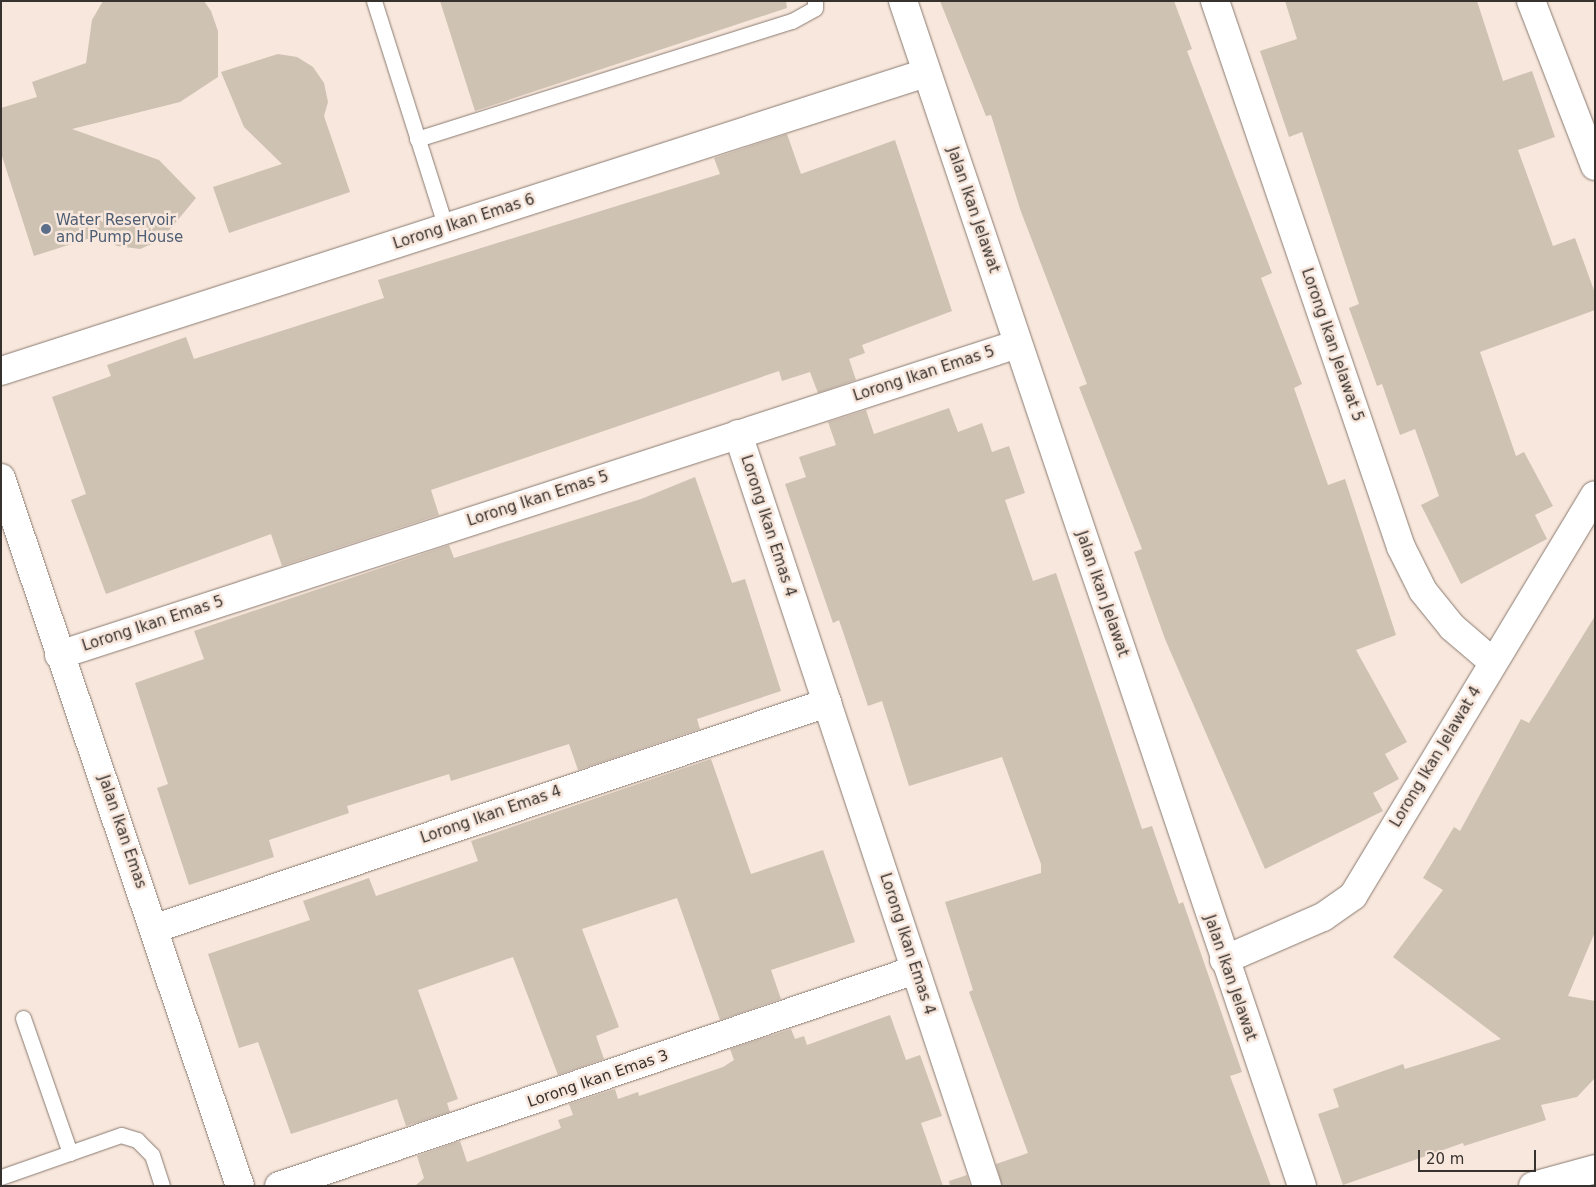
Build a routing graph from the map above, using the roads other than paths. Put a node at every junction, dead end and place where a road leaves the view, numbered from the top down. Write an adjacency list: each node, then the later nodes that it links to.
1 (374, 1): 7 (lane)
2 (815, 1): 7 (lane)
3 (903, 1): 6 (street, Jalan Ikan Jelawat)
4 (1215, 1): 16 (street, Lorong Ikan Jelawat 5)
5 (1531, 1): 8 (street)
6 (926, 73): 9 (street, Lorong Ikan Emas 6); 10 (street, Jalan Ikan Jelawat)
7 (417, 139): 9 (lane)
8 (1595, 166)
9 (446, 228): 11 (street, Lorong Ikan Emas 6)
10 (1018, 344): 12 (street, Lorong Ikan Emas 5); 19 (street, Jalan Ikan Jelawat)
11 (1, 370)
12 (738, 434): 15 (street, Lorong Ikan Emas 5); 17 (street, Lorong Ikan Emas 4)
13 (1, 478): 15 (street, Jalan Ikan Emas)
14 (1595, 495): 16 (street, Lorong Ikan Jelawat 4)
15 (59, 655): 18 (street, Jalan Ikan Emas)
16 (1493, 662): 19 (street, Lorong Ikan Jelawat 4)
17 (827, 703): 18 (street, Lorong Ikan Emas 4); 20 (street, Lorong Ikan Emas 4)
18 (156, 928): 26 (street, Jalan Ikan Emas)
19 (1224, 960): 29 (street, Jalan Ikan Jelawat)
20 (915, 970): 27 (street, Lorong Ikan Emas 3); 28 (street, Lorong Ikan Emas 4)
21 (23, 1018): 22 (lane)
22 (70, 1153): 24 (lane); 25 (lane)
23 (1595, 1169): 30 (street)
24 (1, 1177)
25 (162, 1186)
26 (240, 1186)
27 (279, 1186)
28 (987, 1186)
29 (1302, 1186)
30 (1533, 1186)

